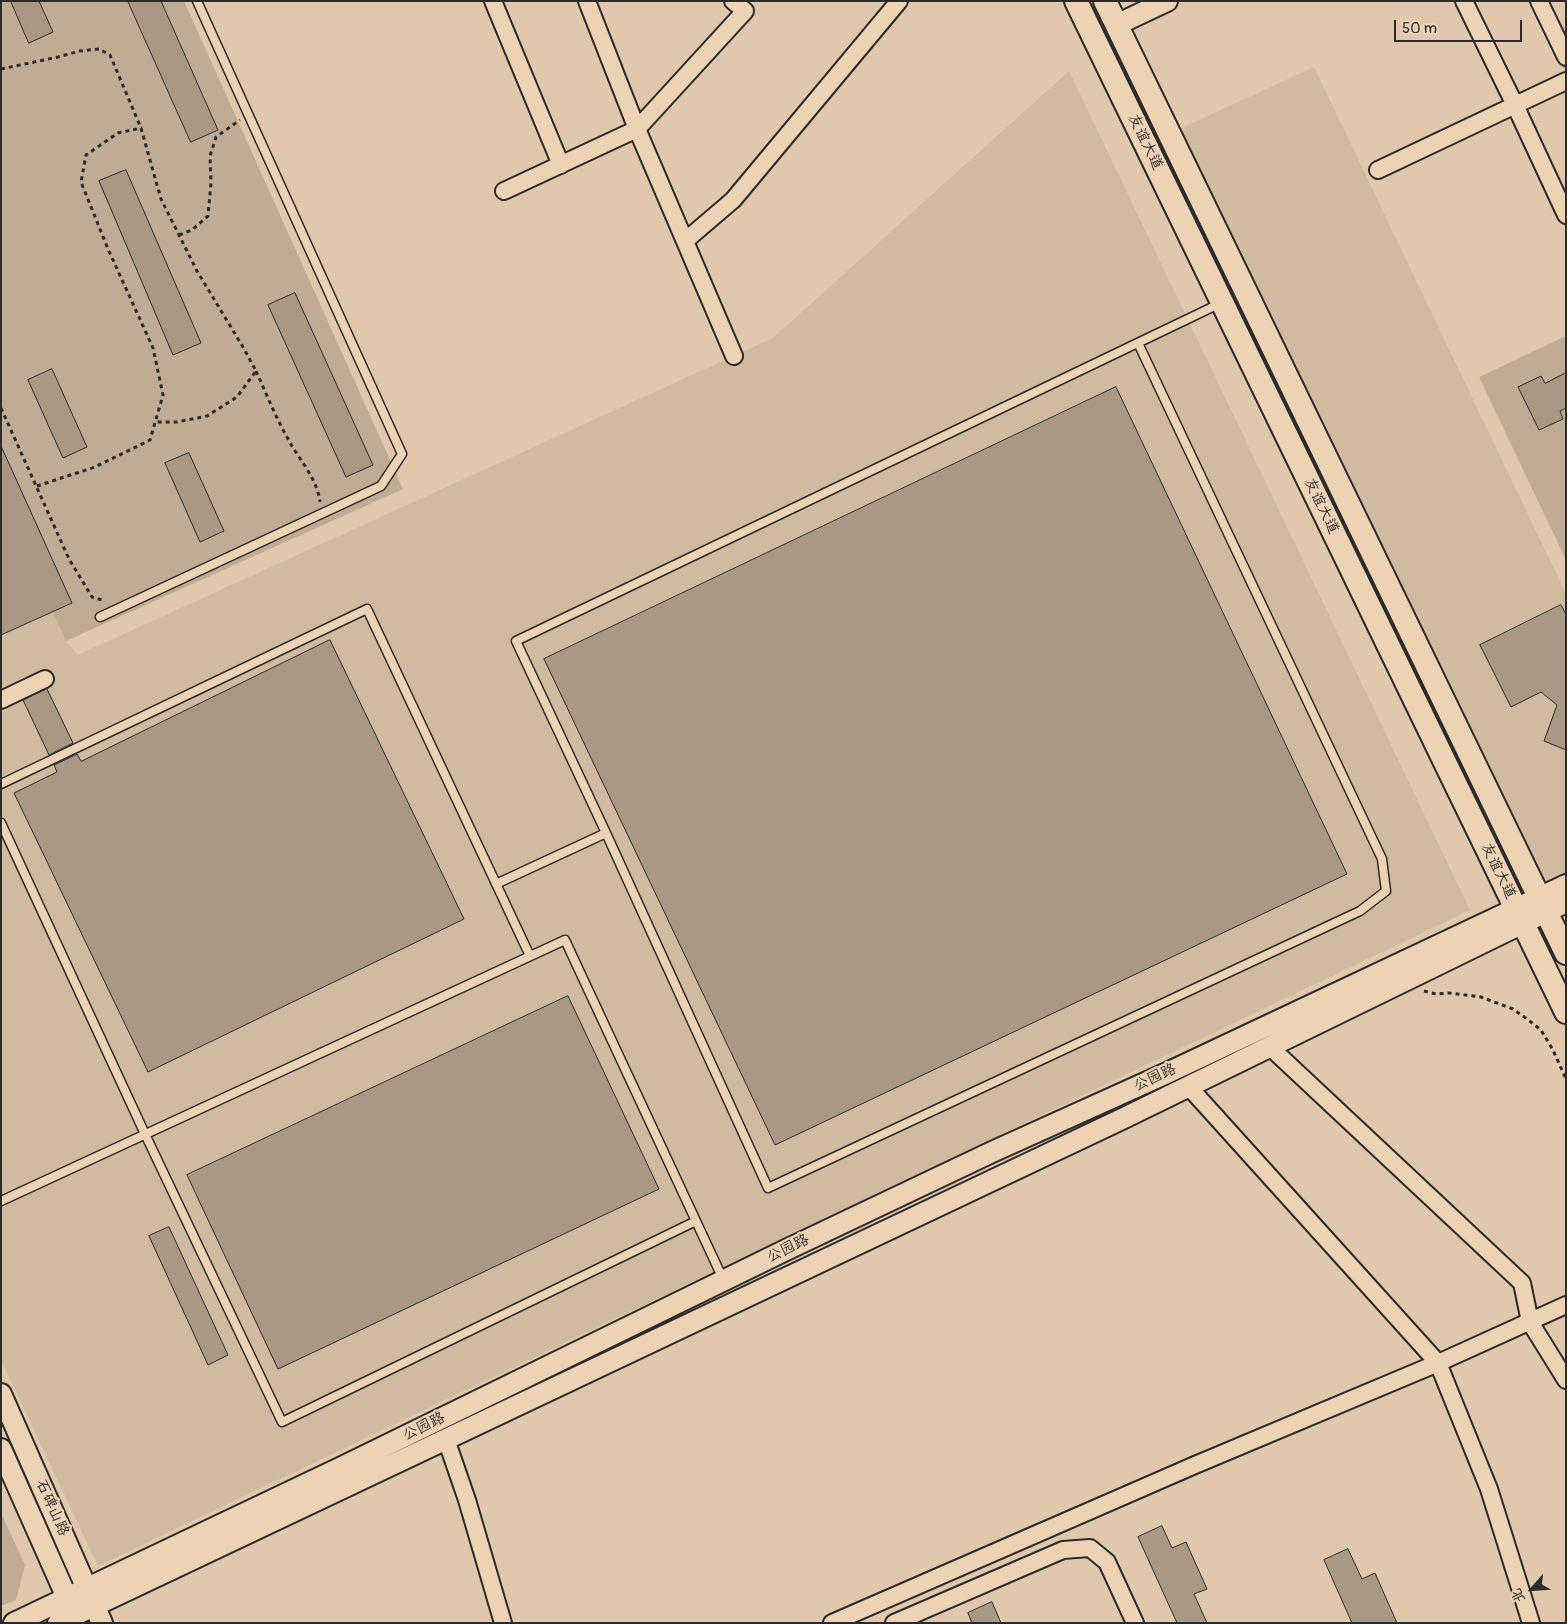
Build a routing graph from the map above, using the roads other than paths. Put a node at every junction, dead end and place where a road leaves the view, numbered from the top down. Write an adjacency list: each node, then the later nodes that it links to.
1 (197, 1): 24 (lane)
2 (493, 1): 16 (street)
3 (587, 1): 15 (street)
4 (733, 1): 15 (street)
5 (899, 1): 20 (street)
6 (1076, 1): 21 (main road, 友谊大道)
7 (1104, 1): 11 (main road, 友谊大道)
8 (1167, 1): 11 (street)
9 (1464, 1): 14 (street)
10 (1539, 1): 12 (street)
11 (1116, 25): 32 (main road, 友谊大道)
12 (1566, 57)
13 (1566, 81): 14 (street)
14 (1515, 105): 17 (street); 19 (street)
15 (637, 130): 16 (street); 20 (street)
16 (561, 165): 18 (street)
17 (1378, 170)
18 (504, 191)
19 (1566, 215)
20 (685, 241): 23 (street)
21 (1222, 302): 22 (lane); 33 (main road, 友谊大道)
22 (1138, 342): 29 (lane); 29 (lane)
23 (734, 356)
24 (100, 617)
25 (45, 679): 26 (street)
26 (1, 700)
27 (1, 784): 30 (lane)
28 (1, 823): 39 (lane)
29 (606, 833): 30 (lane)
30 (496, 884): 35 (lane)
31 (1566, 885): 32 (street, 公园路)
32 (1550, 904): 33 (street, 公园路); 34 (main road, 友谊大道)
33 (1519, 916): 36 (main road, 友谊大道); 37 (street); 42 (street, 公园路)
34 (1566, 953)
35 (530, 956): 39 (lane); 41 (lane)
36 (1566, 1012)
37 (1270, 1047): 38 (street); 44 (street)
38 (1189, 1087): 45 (street); 48 (street)
39 (145, 1134): 40 (lane); 41 (lane)
40 (1, 1201)
41 (696, 1221): 42 (lane)
42 (724, 1281): 50 (street, 公园路)
43 (1566, 1306): 44 (street)
44 (1530, 1322): 45 (street); 46 (street)
45 (1438, 1363): 54 (street); 57 (street)
46 (1566, 1380)
47 (1, 1394): 50 (street, 石碑山路)
48 (446, 1439): 50 (street); 53 (street)
49 (1, 1449): 51 (street)
50 (95, 1605): 51 (street)
51 (70, 1614): 52 (street)
52 (14, 1623)
53 (503, 1623)
54 (832, 1623)
55 (894, 1623): 56 (street)
56 (1135, 1623)
57 (1531, 1623)

